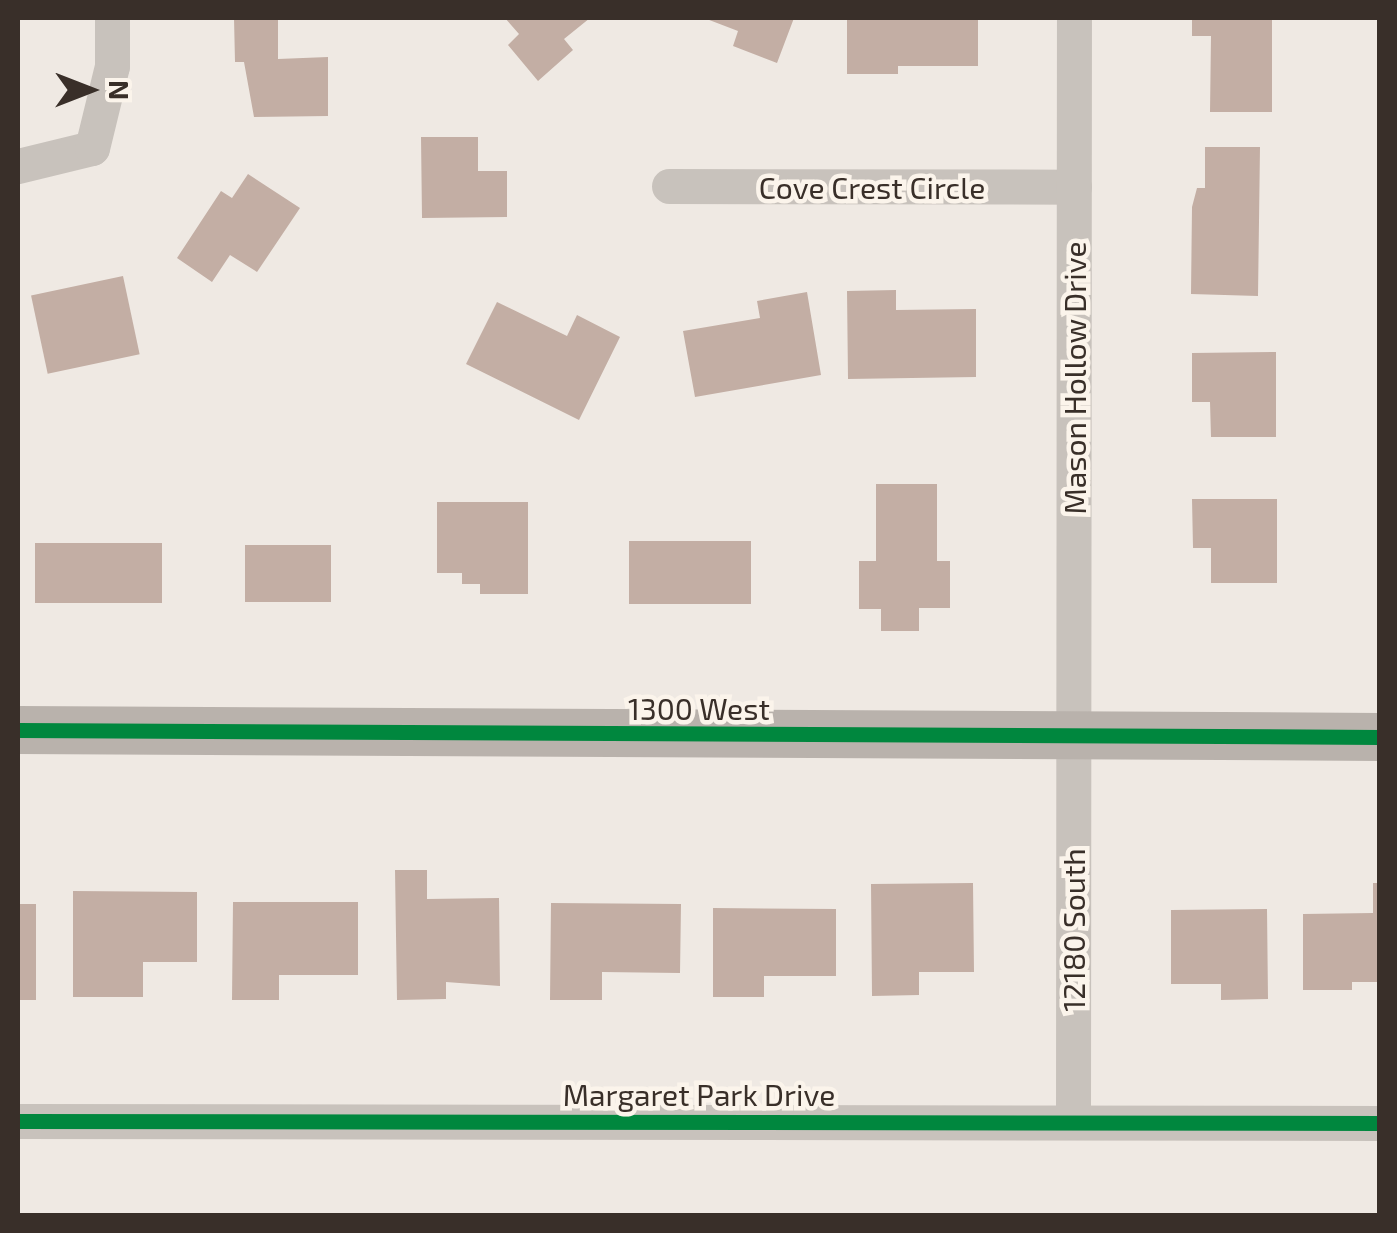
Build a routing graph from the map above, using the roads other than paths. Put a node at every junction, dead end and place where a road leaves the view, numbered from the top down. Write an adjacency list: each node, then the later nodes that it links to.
1 (112, 18): 3 (street)
2 (1074, 18): 5 (street, Mason Hollow Drive)
3 (18, 166)
4 (669, 186): 5 (street, Cove Crest Circle)
5 (1074, 187): 8 (street, Mason Hollow Drive)
6 (18, 730): 8 (street, 1300 West)
7 (1380, 737): 8 (street, 1300 West)
8 (1074, 738): 10 (street, 12180 South)
9 (18, 1121): 10 (street, Margaret Park Drive)
10 (1073, 1122): 11 (street, Margaret Park Drive)
11 (1380, 1124)

